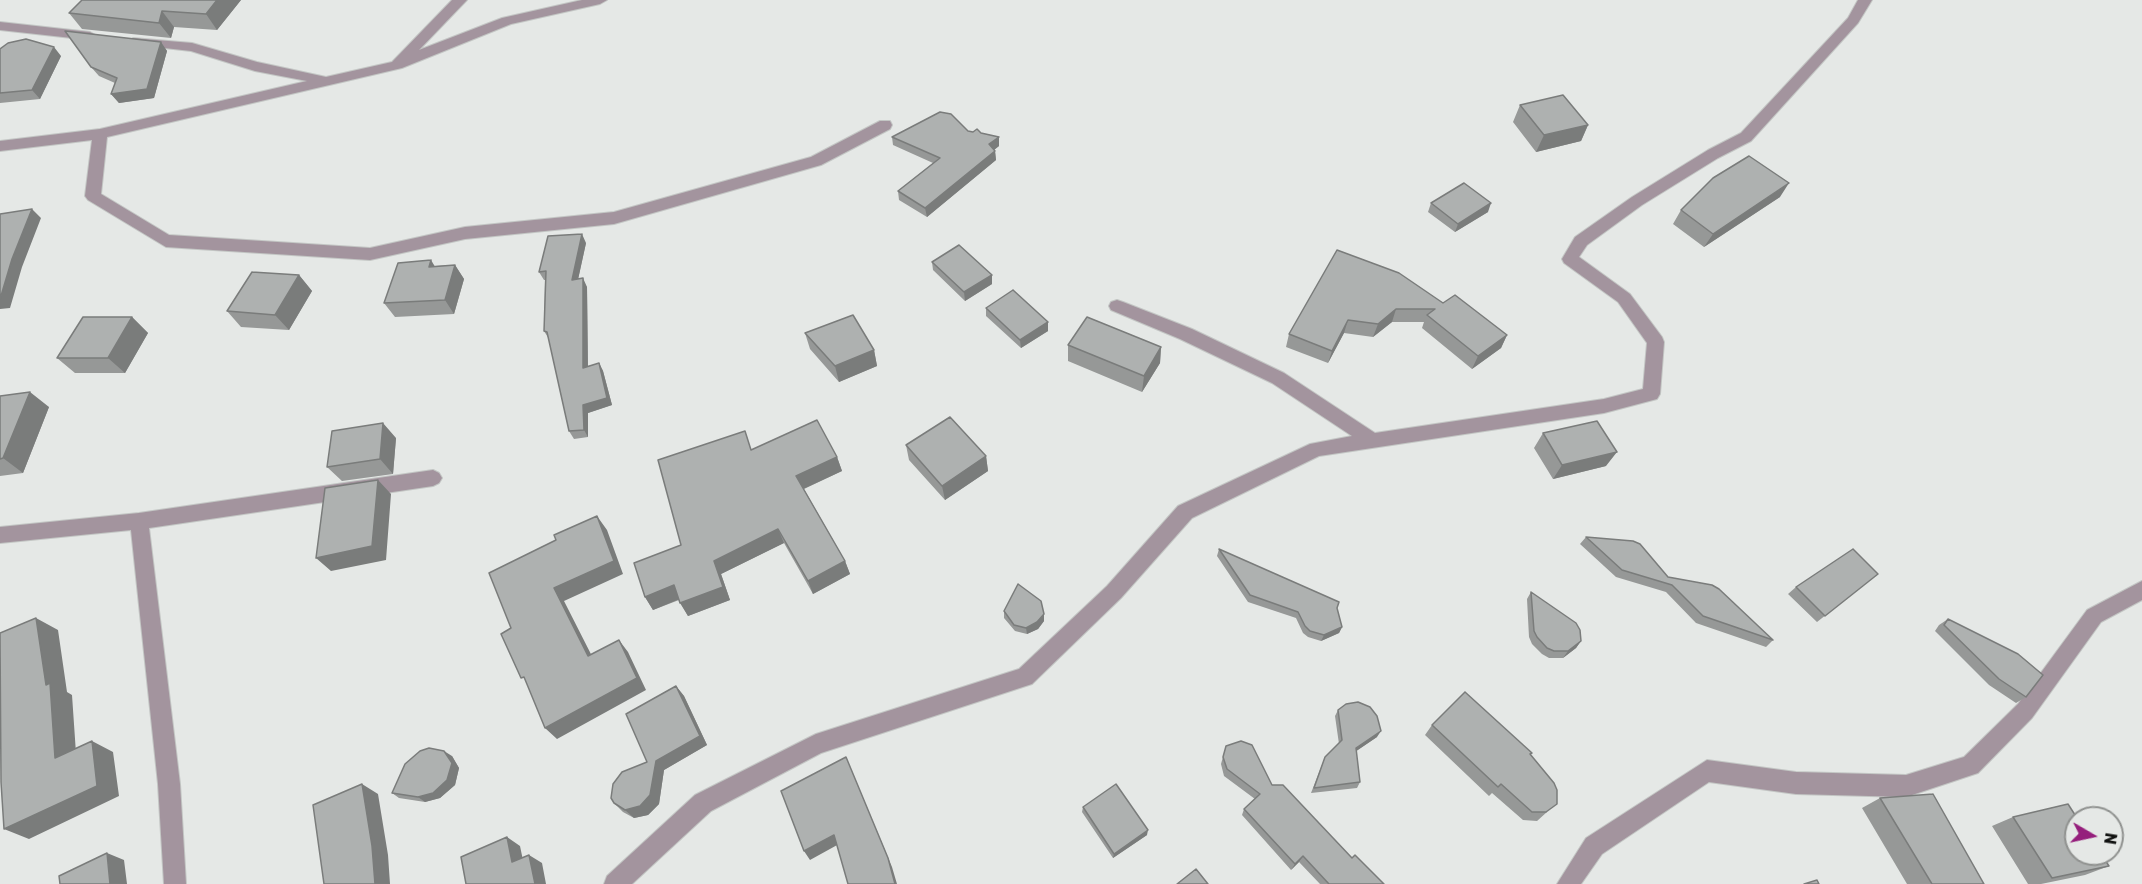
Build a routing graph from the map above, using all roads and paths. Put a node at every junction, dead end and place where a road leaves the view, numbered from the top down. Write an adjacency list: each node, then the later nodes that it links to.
1 (460, 0): 7 (street)
2 (600, 0): 7 (street)
3 (1865, 0): 13 (street)
4 (0, 26): 5 (street)
5 (102, 38)
6 (124, 40): 8 (street)
7 (396, 64): 8 (street)
8 (327, 80): 10 (street)
9 (885, 125): 10 (street)
10 (100, 135): 11 (street)
11 (0, 146)
12 (1117, 306): 13 (street)
13 (1372, 440): 19 (street)
14 (433, 478): 15 (street)
15 (139, 521): 16 (street); 18 (street)
16 (0, 536)
17 (2142, 590): 20 (street)
18 (175, 884)
19 (615, 884)
20 (1568, 884)

